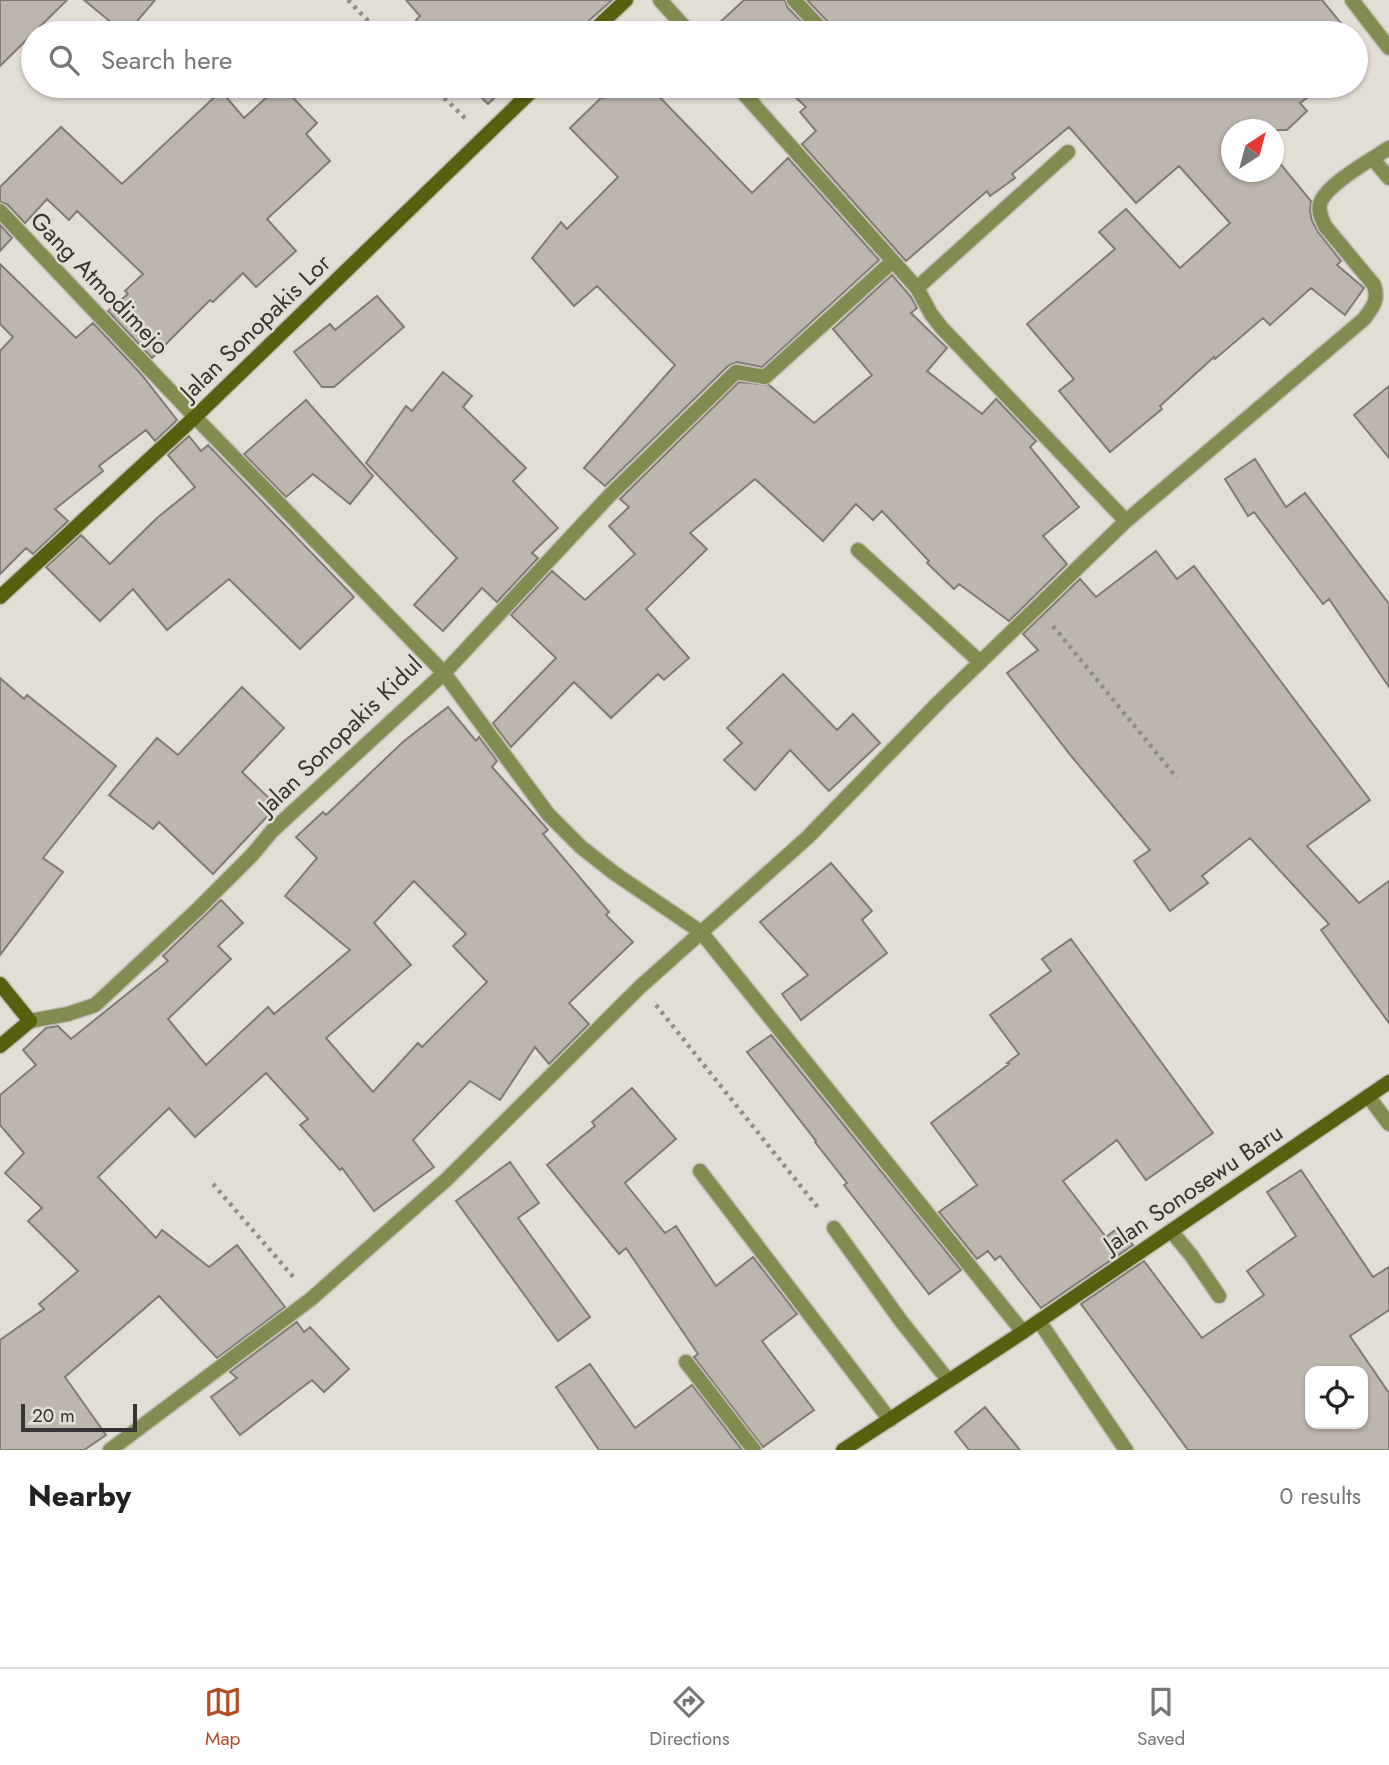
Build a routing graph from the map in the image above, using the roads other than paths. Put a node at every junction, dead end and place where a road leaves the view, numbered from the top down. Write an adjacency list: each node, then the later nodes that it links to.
1 (626, 0): 5 (street)
2 (660, 0): 6 (street)
3 (794, 0): 7 (street)
4 (1352, 0): 8 (street)
5 (604, 21)
6 (679, 21)
7 (814, 21)
8 (1389, 48)
9 (524, 98): 18 (street, Jalan Sonopakis Lor)
10 (748, 98): 16 (street)
11 (1389, 148): 13 (street)
12 (1068, 152): 17 (street)
13 (1373, 159): 14 (street); 19 (street)
14 (1389, 178)
15 (0, 211): 18 (street, Gang Atmodimejo)
16 (893, 261): 17 (street); 23 (street)
17 (917, 288): 19 (street)
18 (195, 417): 21 (street, Jalan Sonopakis Lor); 23 (street, Jalan Sonopakis Kidul)
19 (1126, 521): 22 (street)
20 (858, 550): 22 (street)
21 (0, 597)
22 (980, 662): 24 (street)
23 (444, 673): 24 (street); 26 (street, Jalan Sonopakis Kidul)
24 (701, 932): 36 (street); 40 (street)
25 (0, 984): 26 (street)
26 (30, 1021): 27 (street, Jalan Sonopakis Kidul)
27 (0, 1046)
28 (1389, 1082): 29 (street, Jalan Sonosewu Baru)
29 (1368, 1096): 30 (street); 33 (street, Jalan Sonosewu Baru)
30 (1389, 1124)
31 (700, 1171): 39 (street)
32 (834, 1228): 38 (street)
33 (1171, 1231): 34 (street); 35 (street, Jalan Sonosewu Baru)
34 (1219, 1296)
35 (1039, 1321): 36 (street, Jalan Sonosewu Baru); 43 (street)
36 (1023, 1332): 38 (street, Jalan Sonosewu Baru)
37 (686, 1362): 41 (street)
38 (948, 1380): 39 (street, Jalan Sonosewu Baru)
39 (890, 1420): 42 (street, Jalan Sonosewu Baru)
40 (110, 1450)
41 (754, 1450)
42 (842, 1450)
43 (1126, 1450)

